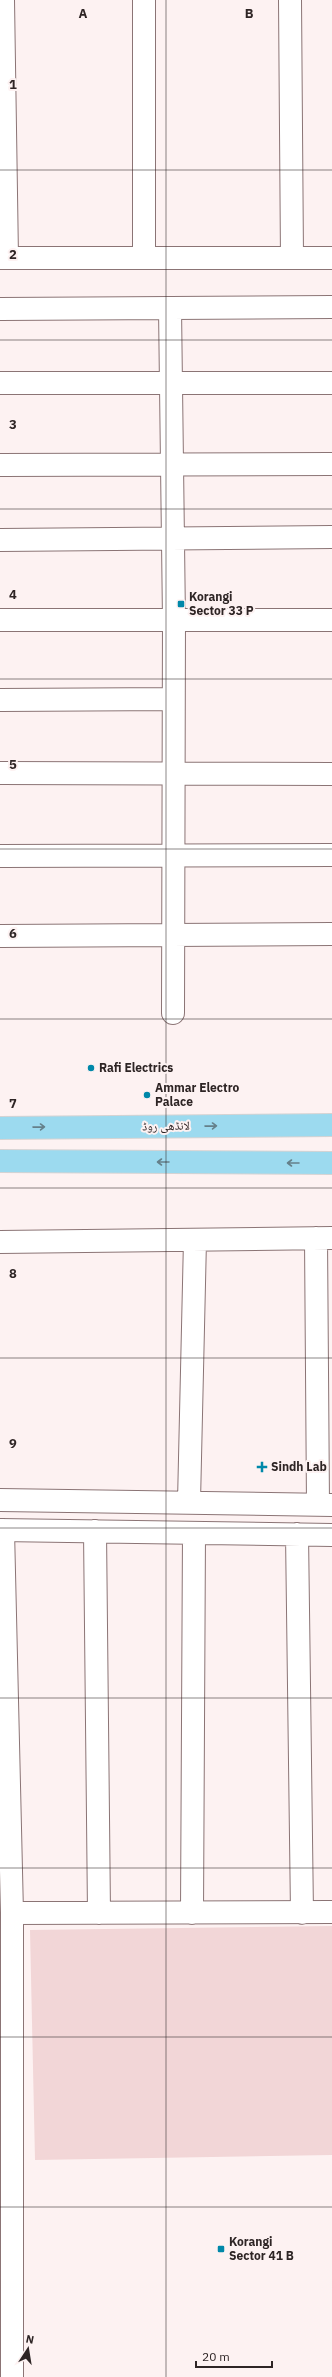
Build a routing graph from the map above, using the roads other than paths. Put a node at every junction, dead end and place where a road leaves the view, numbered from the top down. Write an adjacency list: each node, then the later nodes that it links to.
1 (3, 0): 4 (street)
2 (144, 0): 5 (street)
3 (290, 0): 6 (street)
4 (4, 258): 5 (street)
5 (144, 258): 6 (street)
6 (292, 258): 7 (street)
7 (332, 258)
8 (332, 307): 9 (street)
9 (170, 308): 10 (street); 12 (street)
10 (0, 309)
11 (0, 383): 12 (street)
12 (170, 383): 13 (street); 16 (street)
13 (332, 383)
14 (332, 464): 16 (street)
15 (0, 465): 16 (street)
16 (171, 465): 18 (street)
17 (332, 537): 18 (street)
18 (172, 538): 19 (street); 21 (street)
19 (0, 540)
20 (0, 620): 21 (street)
21 (174, 620): 22 (street); 23 (street)
22 (332, 620)
23 (173, 699): 24 (street); 26 (street)
24 (0, 700)
25 (0, 773): 26 (street)
26 (173, 774): 27 (street); 30 (street)
27 (332, 774)
28 (332, 855): 30 (street)
29 (0, 856): 30 (street)
30 (173, 856): 32 (street)
31 (332, 934): 32 (street)
32 (173, 935): 33 (street); 34 (street)
33 (0, 936)
34 (173, 1013)
35 (332, 1125): 36 (main road, لانڈھی روڈ, one-way to 35)
36 (0, 1128)
37 (0, 1161): 38 (main road, one-way to 37)
38 (332, 1163)
39 (324, 1238): 40 (street); 44 (street)
40 (195, 1240): 41 (street); 43 (street)
41 (0, 1242)
42 (0, 1500): 43 (street)
43 (189, 1502): 44 (street)
44 (325, 1504)
45 (2, 1530): 46 (street); 50 (street)
46 (95, 1532): 47 (street); 54 (street)
47 (194, 1533): 48 (street); 55 (street)
48 (297, 1534): 49 (street); 51 (street)
49 (332, 1535)
50 (5, 1833): 53 (street)
51 (302, 1912): 52 (street); 55 (street)
52 (332, 1912)
53 (12, 1913): 54 (street); 56 (street)
54 (99, 1913): 55 (street)
55 (192, 1913)
56 (6, 2077): 57 (street)
57 (12, 2377)

